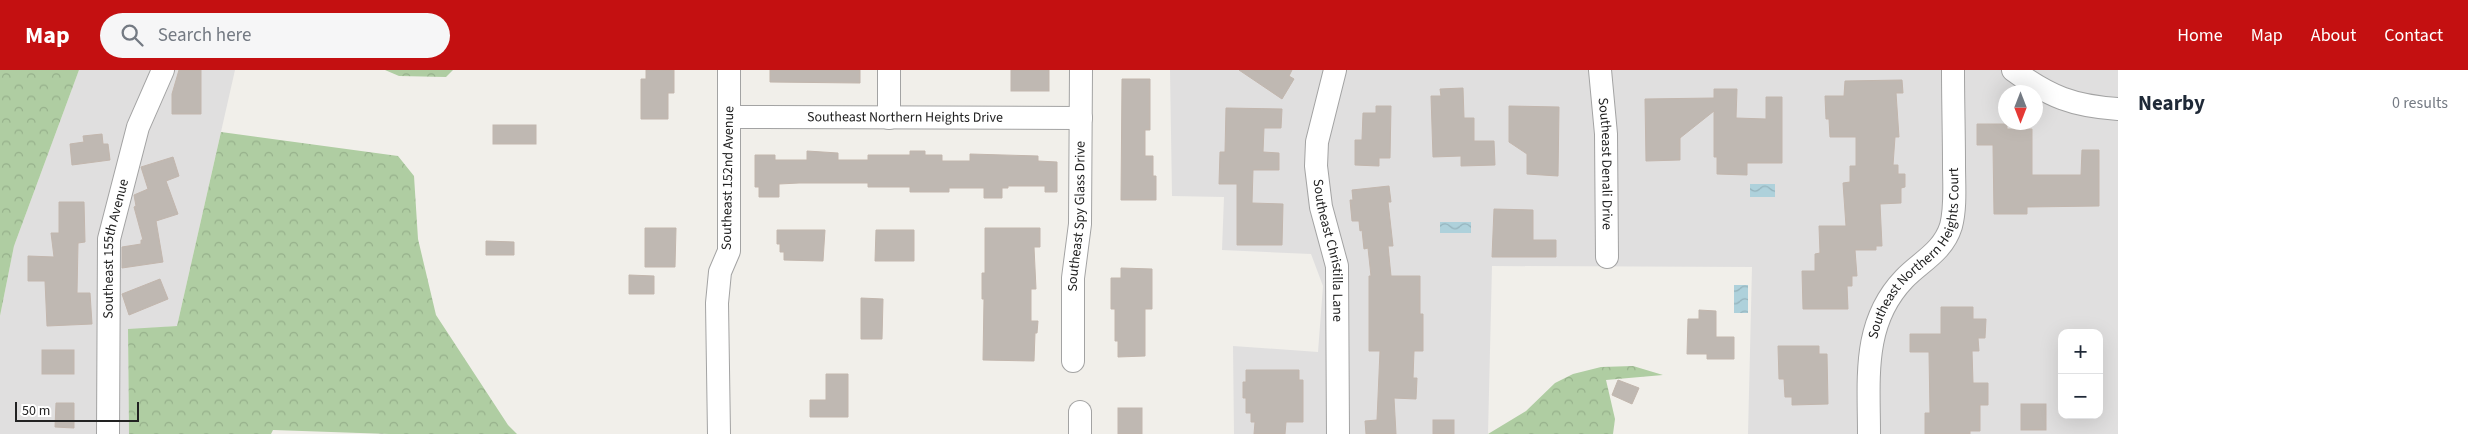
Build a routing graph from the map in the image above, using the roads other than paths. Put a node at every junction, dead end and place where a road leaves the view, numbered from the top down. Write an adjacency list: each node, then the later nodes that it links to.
1 (164, 70): 15 (street, Southeast 155th Avenue)
2 (729, 70): 10 (street, Southeast 152nd Avenue)
3 (889, 70): 11 (street)
4 (1081, 70): 12 (street, Southeast Spy Glass Drive)
5 (1335, 70): 17 (street, Southeast Christilla Lane)
6 (1600, 70): 13 (street, Southeast Denali Drive)
7 (1953, 70): 18 (street, Southeast Northern Heights Court)
8 (2014, 70): 9 (street)
9 (2118, 109)
10 (729, 117): 11 (street, Southeast Northern Heights Drive); 16 (street, Southeast 152nd Avenue)
11 (889, 118): 12 (street, Southeast Northern Heights Drive)
12 (1081, 118): 14 (street, Southeast Spy Glass Drive)
13 (1607, 257)
14 (1073, 361)
15 (108, 434)
16 (719, 434)
17 (1338, 434)
18 (1870, 434)

